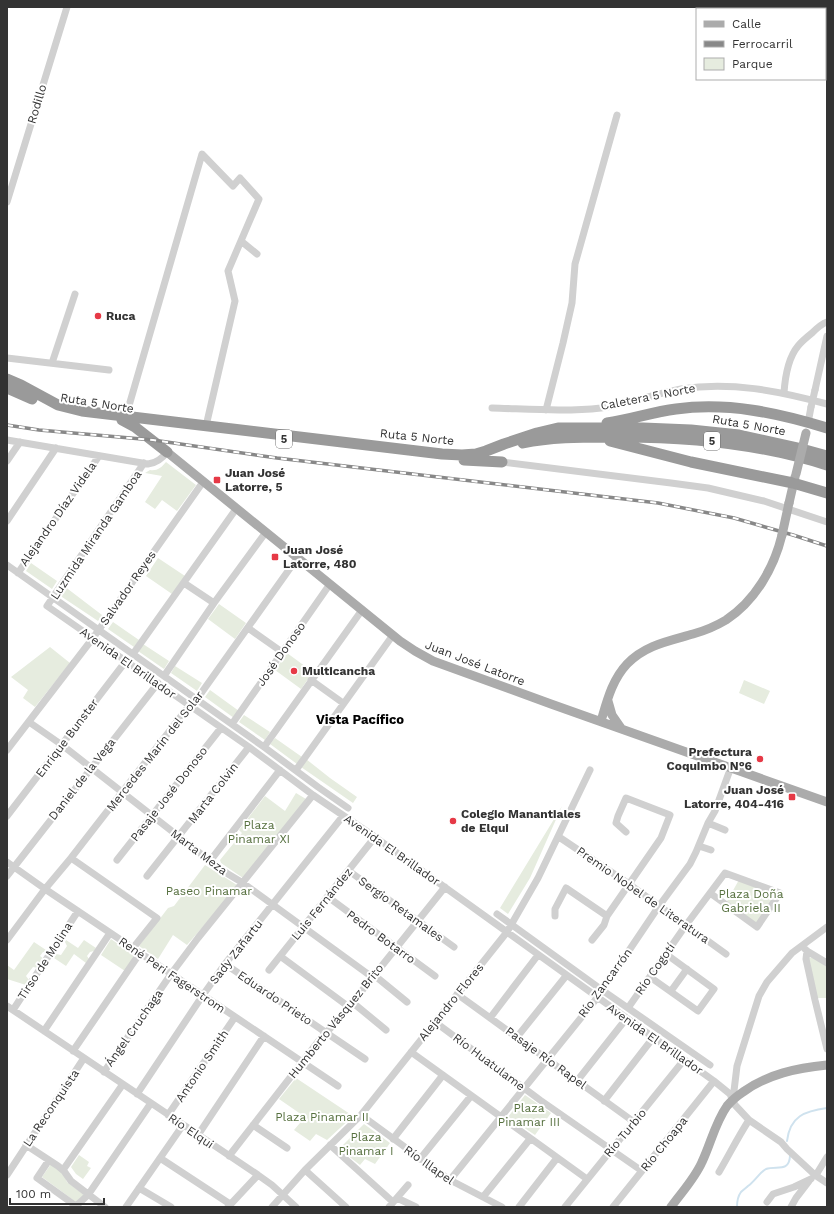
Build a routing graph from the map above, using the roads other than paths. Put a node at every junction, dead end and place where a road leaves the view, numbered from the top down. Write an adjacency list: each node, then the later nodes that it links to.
1 (67, 7): 3 (street, Rodillo)
2 (617, 115): 17 (street)
3 (7, 202)
4 (241, 241): 5 (street); 18 (street); 20 (street)
5 (257, 254)
6 (75, 294): 10 (street)
7 (827, 322): 14 (street)
8 (827, 336): 21 (street, bridge)
9 (7, 358): 10 (street)
10 (52, 363): 11 (street)
11 (109, 370)
12 (7, 379): 18 (highway, Ruta 5 Norte / 5)
13 (7, 388): 18 (highway, Ruta 5 Norte / 5)
14 (784, 393): 15 (street, Caletera 5 Norte); 17 (street, Caletera 5 Norte)
15 (827, 404)
16 (492, 408): 17 (street, Caletera 5 Norte)
17 (546, 410)
18 (124, 418): 19 (highway, Ruta 5 Norte / 5); 20 (highway, Ruta 5 Norte / 5); 26 (highway)
19 (155, 424): 26 (highway); 32 (highway, Ruta 5 Norte / 5)
20 (206, 426): 23 (highway, Ruta 5 Norte / 5)
21 (807, 428): 22 (highway); 23 (highway); 37 (main road, bridge)
22 (827, 428)
23 (577, 429): 31 (highway, Ruta 5 Norte / 5)
24 (594, 437): 32 (highway, Ruta 5 Norte / 5); 36 (highway, Ruta 5 Norte / 5); 37 (highway)
25 (7, 440): 27 (street)
26 (153, 440): 29 (highway)
27 (20, 442): 28 (street); 33 (street)
28 (56, 448): 30 (street); 41 (street)
29 (167, 452): 35 (street); 38 (main road, Juan José Latorre)
30 (99, 456): 35 (street); 46 (street, Alejandro Díaz Videla)
31 (827, 456)
32 (462, 460): 34 (highway)
33 (7, 461)
34 (502, 462): 42 (street)
35 (144, 463): 49 (street, Luzmida Miranda Gamboa)
36 (827, 465)
37 (795, 478): 39 (highway); 64 (main road, bridge)
38 (203, 482): 40 (main road, Juan José Latorre); 54 (street, Salvador Reyes)
39 (827, 492)
40 (236, 509): 43 (main road, Juan José Latorre); 47 (street)
41 (7, 521)
42 (827, 522)
43 (266, 532): 44 (main road, Juan José Latorre); 50 (street)
44 (298, 557): 48 (main road, Juan José Latorre); 53 (street, Mercedes Marín del Solar)
45 (7, 565): 46 (street, Avenida El Brillador)
46 (18, 573): 49 (street, Avenida El Brillador)
47 (184, 583): 50 (street); 58 (street)
48 (330, 584): 52 (main road, Juan José Latorre); 57 (street, José Donoso)
49 (53, 597): 51 (street, Luzmida Miranda Gamboa); 54 (street, Avenida El Brillador)
50 (214, 603): 60 (street)
51 (47, 606): 56 (street, Avenida El Brillador)
52 (362, 610): 55 (main road, Juan José Latorre); 61 (street)
53 (248, 628): 57 (street); 63 (street, Mercedes Marín del Solar)
54 (99, 630): 56 (street, Salvador Reyes); 58 (street, Avenida El Brillador)
55 (393, 635): 65 (street); 67 (main road, Juan José Latorre)
56 (93, 638): 59 (street, Avenida El Brillador); 69 (street, Salvador Reyes)
57 (282, 652): 70 (street, José Donoso)
58 (133, 654): 60 (street, Avenida El Brillador)
59 (126, 661): 62 (street, Avenida El Brillador); 73 (street, Enrique Bunster)
60 (164, 676): 63 (street, Avenida El Brillador)
61 (311, 680): 65 (street); 75 (street)
62 (158, 683): 66 (street, Avenida El Brillador); 78 (street, Daniel de la Vega)
63 (197, 699): 66 (street, Mercedes Marín del Solar); 70 (street, Avenida El Brillador)
64 (608, 699): 67 (main road); 68 (main road); 72 (main road)
65 (344, 703): 80 (street)
66 (189, 706): 71 (street, Avenida El Brillador); 83 (street, Mercedes Marín del Solar)
67 (581, 714): 68 (main road, Juan José Latorre)
68 (601, 721): 72 (main road, Juan José Latorre)
69 (29, 722): 73 (street, Marta Meza); 76 (street, Salvador Reyes)
70 (232, 724): 75 (street, Avenida El Brillador)
71 (221, 728): 74 (street, Avenida El Brillador); 89 (street, Pasaje José Donoso)
72 (621, 728): 77 (main road, Juan José Latorre)
73 (62, 745): 78 (street, Marta Meza); 88 (street, Enrique Bunster)
74 (248, 747): 79 (street, Avenida El Brillador); 93 (street, Marta Colvin)
75 (264, 747): 80 (street, Avenida El Brillador)
76 (7, 750)
77 (731, 767): 85 (main road, Juan José Latorre); 90 (street, Río Zancarrón)
78 (91, 768): 83 (street, Marta Meza); 102 (street, Daniel de la Vega)
79 (280, 770): 84 (street, Avenida El Brillador); 100 (street)
80 (296, 770): 82 (street, Avenida El Brillador)
81 (590, 770): 94 (street, Alejandro Flores)
82 (318, 787): 86 (street, Avenida El Brillador); 87 (street)
83 (122, 793): 89 (street, Marta Meza); 98 (street, Mercedes Marín del Solar)
84 (313, 795): 87 (street, Avenida El Brillador); 106 (street, Ángel Cruchaga)
85 (827, 802)
86 (348, 808)
87 (340, 814): 95 (street, Avenida El Brillador); 112 (street, Sady Zañartu)
88 (7, 816)
89 (152, 816): 93 (street, Marta Meza); 99 (street, Pasaje José Donoso)
90 (708, 823): 91 (street); 96 (street, Río Zancarrón)
91 (725, 830)
92 (626, 832): 107 (street)
93 (179, 836): 100 (street, Marta Meza); 105 (street, Marta Colvin)
94 (559, 837): 107 (street, Premio Nobel de Literatura); 119 (street, Alejandro Flores)
95 (375, 838): 103 (street, Luis Fernández); 108 (street, Avenida El Brillador)
96 (699, 846): 97 (street); 113 (street, Río Zancarrón)
97 (711, 850)
98 (71, 858): 109 (street, Mercedes Marín del Solar); 130 (street)
99 (117, 860)
100 (210, 861): 106 (street, Marta Meza)
101 (7, 862): 102 (street, René Peri Fagerstrom)
102 (14, 867): 104 (street, Daniel de la Vega); 109 (street, René Peri Fagerstrom)
103 (349, 871): 111 (street, Luis Fernández); 118 (street, Sergio Retamales)
104 (7, 876)
105 (147, 876)
106 (243, 883): 112 (street, Marta Meza); 139 (street, Ángel Cruchaga)
107 (629, 884): 113 (street, Premio Nobel de Literatura); 117 (street)
108 (444, 887): 118 (street, Humberto Vásquez Brito); 123 (street, Avenida El Brillador)
109 (45, 889): 114 (street, René Peri Fagerstrom); 125 (street, Mercedes Marín del Solar)
110 (710, 894): 110 (street, Río Cogotí); 120 (street, Río Cogotí)
111 (328, 897): 121 (street, Luis Fernández); 128 (street, Pedro Botarro)
112 (273, 904): 121 (street, Marta Meza); 136 (street, Sady Zañartu)
113 (659, 906): 120 (street, Premio Nobel de Literatura); 144 (street, Río Zancarrón)
114 (78, 912): 124 (street, René Peri Fagerstrom); 151 (street, Tirso de Molina)
115 (497, 914): 119 (street, Avenida El Brillador)
116 (555, 916): 117 (street)
117 (607, 916): 126 (street)
118 (417, 921): 127 (street, Sergio Retamales); 128 (street, Humberto Vásquez Brito)
119 (511, 925): 123 (street, Alejandro Flores); 144 (street, Avenida El Brillador)
120 (686, 925): 131 (street, Río Cogotí); 132 (street, Premio Nobel de Literatura)
121 (304, 927): 134 (street, Luis Fernández); 140 (street, Marta Meza)
122 (827, 927): 129 (street)
123 (507, 932): 133 (street, Avenida El Brillador); 146 (street, Alejandro Flores)
124 (110, 933): 130 (street, René Peri Fagerstrom); 158 (street)
125 (7, 940)
126 (592, 940)
127 (454, 947)
128 (396, 948): 140 (street, Humberto Vásquez Brito); 141 (street, Pedro Botarro)
129 (805, 948): 135 (street); 163 (street); 182 (street)
130 (136, 951): 139 (street, René Peri Fagerstrom); 164 (street)
131 (666, 954): 137 (street); 143 (street, Río Cogotí)
132 (726, 954)
133 (538, 955): 142 (street, Avenida El Brillador); 154 (street)
134 (280, 956): 138 (street, Luis Fernández); 150 (street)
135 (827, 963)
136 (225, 964): 147 (street, Sady Zañartu); 159 (street, Eduardo Prieto)
137 (687, 969): 145 (street); 145 (street)
138 (269, 970)
139 (171, 974): 147 (street, René Peri Fagerstrom); 173 (street, Ángel Cruchaga)
140 (373, 976): 149 (street, Marta Meza); 150 (street, Humberto Vásquez Brito)
141 (435, 976)
142 (566, 976): 148 (street, Avenida El Brillador); 161 (street)
143 (650, 977): 145 (street); 152 (street, Río Cogotí)
144 (602, 990): 148 (street, Río Zancarrón); 152 (street, Avenida El Brillador)
145 (671, 991)
146 (457, 994): 154 (street, Pasaje Río Rapel); 156 (street, Alejandro Flores)
147 (203, 995): 153 (street, René Peri Fagerstrom); 180 (street, Sady Zañartu)
148 (597, 998): 155 (street, Avenida El Brillador); 168 (street, Río Zancarrón)
149 (407, 1002)
150 (350, 1005): 157 (street); 159 (street, Humberto Vásquez Brito)
151 (10, 1008): 158 (street, La Reconquista)
152 (628, 1008): 171 (street, Avenida El Brillador)
153 (235, 1017): 160 (street, René Peri Fagerstrom); 185 (street, Antonio Smith)
154 (490, 1018): 161 (street, Pasaje Río Rapel)
155 (626, 1019): 162 (street, Avenida El Brillador); 175 (street)
156 (435, 1022): 165 (street, Alejandro Flores); 179 (street, Río Huatulame)
157 (386, 1030)
158 (44, 1031): 164 (street, La Reconquista)
159 (325, 1033): 167 (street, Eduardo Prieto); 170 (street, Humberto Vásquez Brito)
160 (264, 1036): 170 (street, René Peri Fagerstrom); 192 (street)
161 (517, 1037): 168 (street, Pasaje Río Rapel)
162 (654, 1038): 169 (street, Avenida El Brillador); 183 (street)
163 (827, 1049)
164 (73, 1052): 166 (street, La Reconquista)
165 (411, 1052): 174 (street); 186 (street, Alejandro Flores)
166 (84, 1058): 173 (street, Río Elqui); 195 (street, La Reconquista)
167 (365, 1059)
168 (547, 1059): 175 (street, Pasaje Río Rapel); 179 (street, Río Zancarrón)
169 (684, 1060): 176 (street, Avenida El Brillador); 189 (street, Río Turbio)
170 (302, 1062): 178 (street, René Peri Fagerstrom); 191 (street, Humberto Vásquez Brito)
171 (710, 1065)
172 (827, 1065): 182 (main road)
173 (104, 1072): 177 (street, Río Elqui)
174 (443, 1075): 181 (street); 193 (street)
175 (577, 1081): 183 (street, Pasaje Río Rapel)
176 (714, 1081): 182 (street, Avenida El Brillador); 207 (street, Río Choapa)
177 (123, 1084): 180 (street, Río Elqui); 205 (street)
178 (338, 1086)
179 (524, 1088): 187 (street, Río Zancarrón); 198 (street, Río Huatulame)
180 (137, 1094): 184 (street, Río Elqui)
181 (471, 1096): 187 (street); 203 (street)
182 (733, 1099): 188 (street, Avenida El Brillador); 234 (main road)
183 (604, 1101): 189 (street, Pasaje Río Rapel)
184 (151, 1104): 185 (street, Río Elqui); 217 (street)
185 (168, 1115): 190 (street, Río Elqui)
186 (361, 1115): 193 (street, Río Illapel); 196 (street, Alejandro Flores)
187 (500, 1117): 194 (street); 213 (street, Río Zancarrón)
188 (749, 1120): 208 (street); 211 (street, Avenida El Brillador)
189 (634, 1122): 198 (street, Río Turbio)
190 (183, 1124): 192 (street, Río Elqui); 201 (street)
191 (253, 1125): 197 (street); 199 (street, Humberto Vásquez Brito)
192 (198, 1135): 199 (street, Río Elqui)
193 (393, 1139): 203 (street, Río Illapel)
194 (530, 1139): 202 (street); 219 (street)
195 (26, 1145): 204 (street); 209 (street, La Reconquista)
196 (330, 1146): 206 (street, Alejandro Flores); 220 (street)
197 (288, 1148)
198 (610, 1150): 207 (street, Río Huatulame); 212 (street, Río Turbio)
199 (229, 1156): 210 (street, Río Elqui)
200 (827, 1157): 211 (street)
201 (160, 1158): 216 (street); 223 (street)
202 (557, 1158): 212 (street); 231 (street)
203 (420, 1159): 213 (street, Río Illapel)
204 (49, 1160): 205 (street); 217 (street)
205 (63, 1170): 217 (street)
206 (306, 1170): 218 (street, Alejandro Flores); 228 (street)
207 (642, 1172): 233 (street, Río Choapa)
208 (719, 1172)
209 (7, 1175)
210 (258, 1175): 218 (street, Río Elqui); 223 (street)
211 (814, 1176): 214 (street, Avenida El Brillador); 221 (street); 235 (street)
212 (587, 1179): 232 (street, Río Turbio)
213 (450, 1180): 219 (street, Río Illapel)
214 (827, 1183)
215 (408, 1185): 220 (street)
216 (140, 1188): 224 (street); 225 (street)
217 (88, 1195): 222 (street)
218 (283, 1195): 226 (street, Alejandro Flores); 227 (street, Río Elqui)
219 (483, 1197): 230 (street, Río Illapel)
220 (393, 1202): 229 (street)
221 (767, 1202)
222 (101, 1206)
223 (229, 1206)
224 (126, 1207)
225 (171, 1207)
226 (272, 1207)
227 (296, 1207)
228 (346, 1207)
229 (416, 1207)
230 (502, 1207)
231 (519, 1207)
232 (565, 1207)
233 (613, 1207)
234 (671, 1207)
235 (791, 1207)

